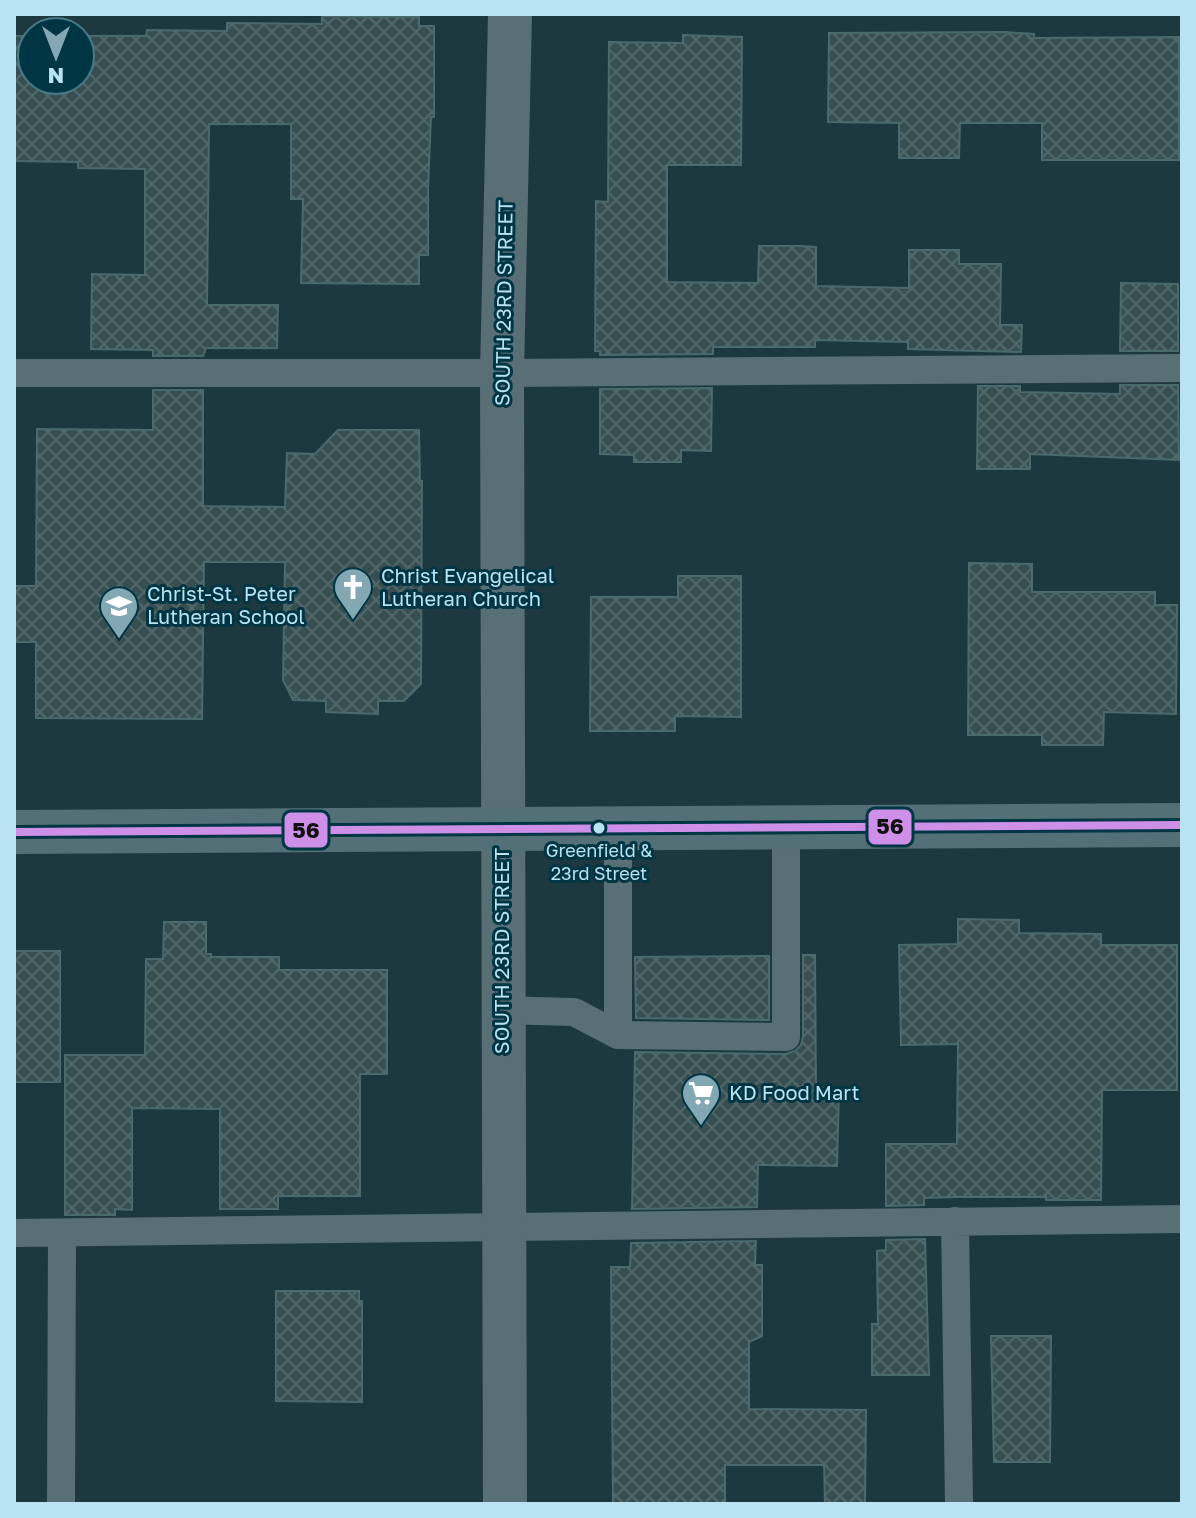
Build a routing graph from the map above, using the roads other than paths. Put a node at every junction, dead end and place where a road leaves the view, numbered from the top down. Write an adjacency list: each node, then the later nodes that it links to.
1 (510, 14): 4 (street, SOUTH 23RD STREET)
2 (1182, 368): 4 (lane)
3 (14, 373): 4 (lane)
4 (502, 373): 7 (street, SOUTH 23RD STREET)
5 (1182, 825): 6 (main road)
6 (786, 827): 8 (main road); 11 (lane)
7 (502, 828): 8 (main road); 9 (main road); 10 (street, SOUTH 23RD STREET)
8 (618, 828): 11 (lane)
9 (14, 832)
10 (502, 1010): 11 (lane); 14 (street, SOUTH 23RD STREET)
11 (618, 1035)
12 (1182, 1219): 13 (lane)
13 (955, 1221): 14 (lane); 19 (lane)
14 (504, 1228): 16 (lane); 18 (street, SOUTH 23RD STREET)
15 (14, 1233): 16 (lane)
16 (62, 1233): 17 (lane)
17 (61, 1504)
18 (505, 1504)
19 (959, 1504)

